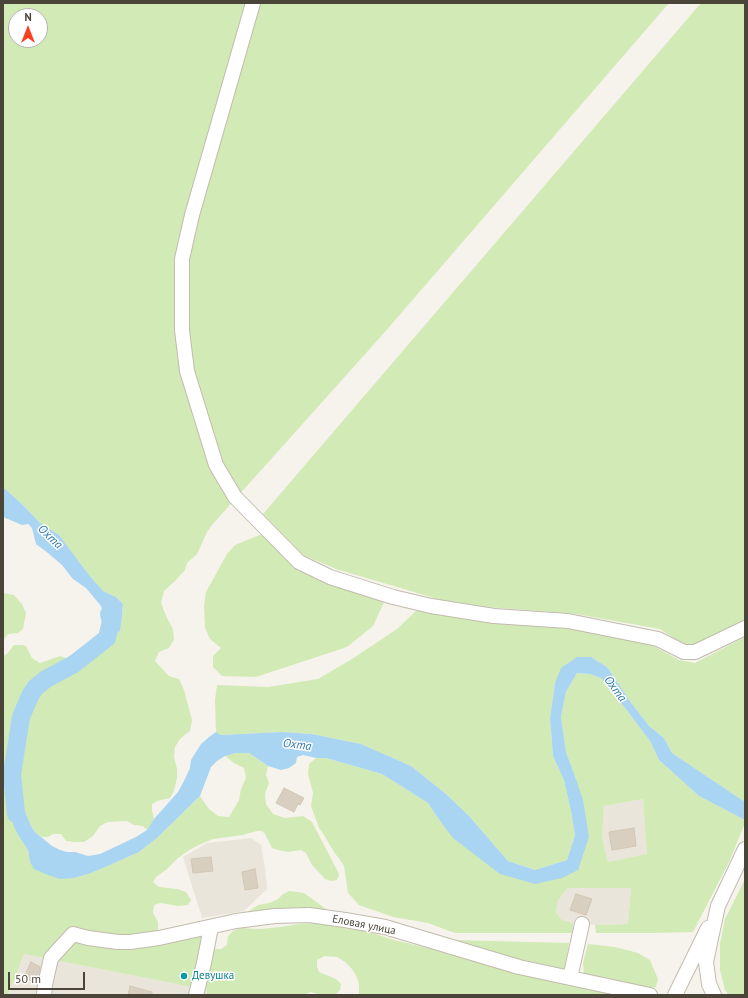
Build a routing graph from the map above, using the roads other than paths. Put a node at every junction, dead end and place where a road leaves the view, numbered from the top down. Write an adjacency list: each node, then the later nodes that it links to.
1 (253, 3): 2 (street)
2 (745, 628)
3 (743, 853): 4 (street)
4 (718, 906): 11 (street); 12 (street)
5 (208, 924): 7 (street, Еловая улица); 8 (street, Еловая улица); 9 (street)
6 (582, 924): 7 (street)
7 (570, 978): 10 (street, Еловая улица)
8 (44, 995)
9 (196, 995)
10 (650, 995)
11 (675, 995)
12 (714, 995)

